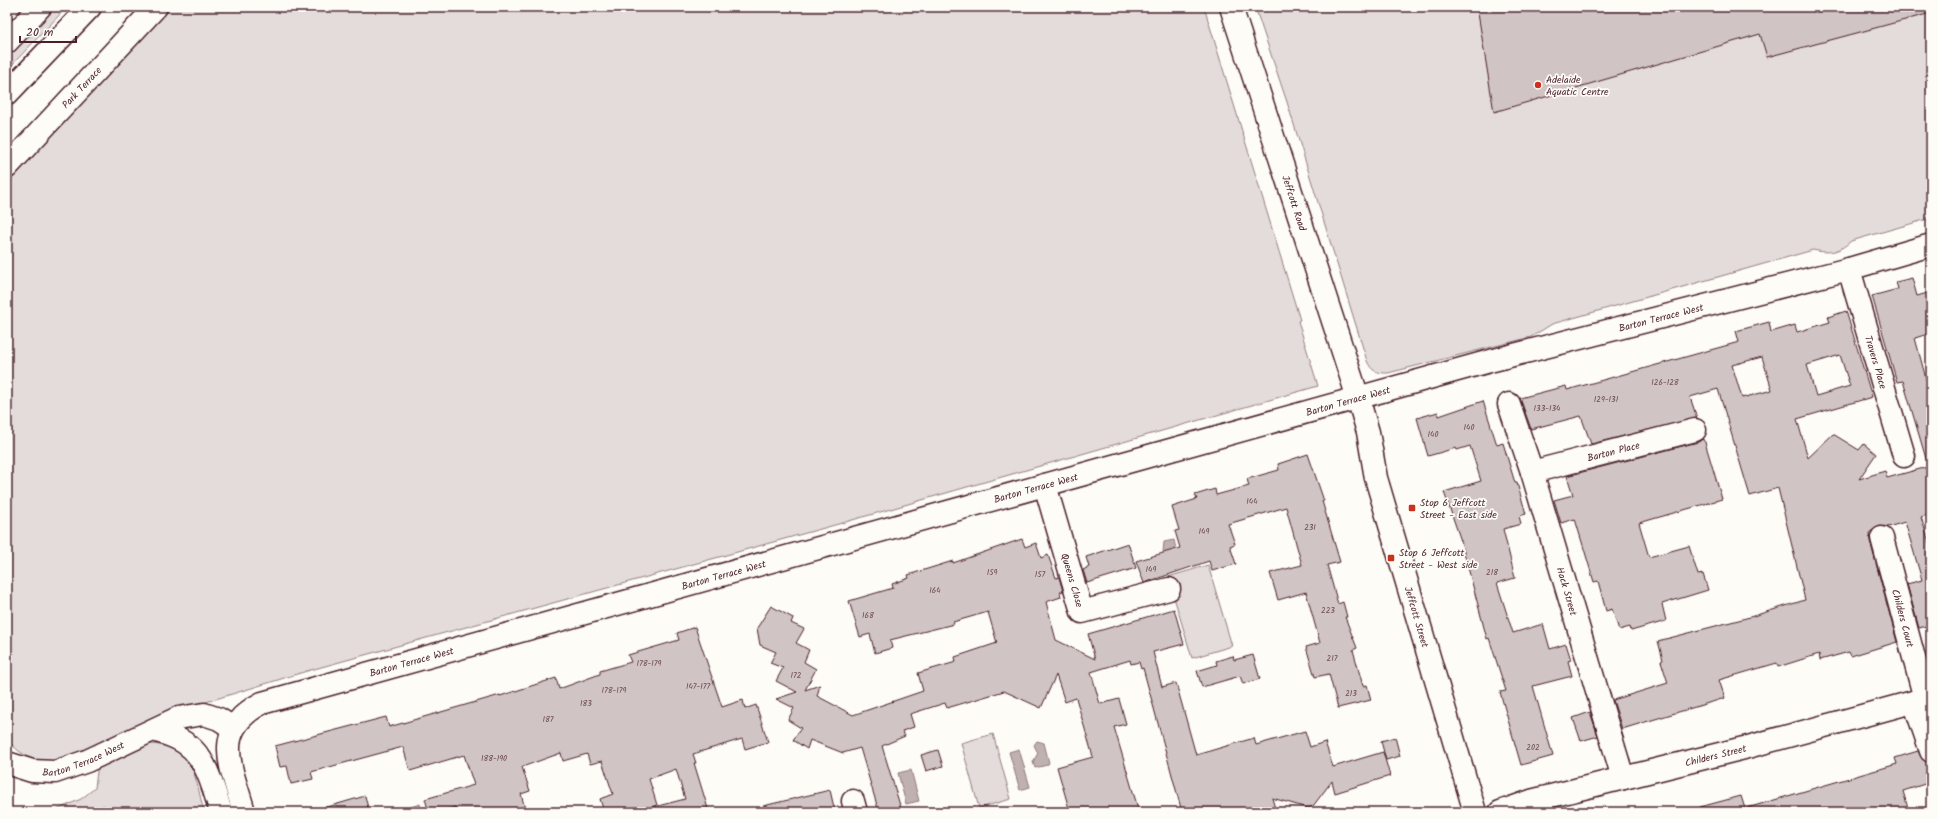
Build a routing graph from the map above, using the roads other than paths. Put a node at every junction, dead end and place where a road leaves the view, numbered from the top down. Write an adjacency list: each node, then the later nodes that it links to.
1 (40, 7): 5 (main road)
2 (90, 7): 6 (main road)
3 (156, 7): 7 (main road, Park Terrace)
4 (1231, 7): 10 (main road, Jeffcott Road)
5 (7, 42)
6 (7, 94)
7 (7, 167)
8 (1931, 245): 9 (main road, Barton Terrace West)
9 (1849, 269): 10 (main road, Barton Terrace West); 13 (main road, Travers Place)
10 (1358, 398): 15 (main road, Barton Terrace West); 26 (main road, Jeffcott Street)
11 (1510, 404): 14 (main road, Hack Street)
12 (1695, 430): 14 (main road, Barton Place)
13 (1904, 456)
14 (1532, 472): 23 (main road, Hack Street)
15 (1045, 485): 17 (main road, Queens Close); 19 (main road, Barton Terrace West)
16 (1882, 538): 18 (main road, Childers Court)
17 (1169, 589)
18 (1923, 699): 21 (main road, Childers Court); 23 (main road, Childers Street)
19 (233, 728): 20 (main road, Barton Terrace West); 25 (main road)
20 (154, 730): 22 (main road, Barton Terrace West); 24 (main road)
21 (1931, 751)
22 (8, 761)
23 (1623, 778): 27 (main road, Childers Street)
24 (221, 812)
25 (244, 812)
26 (1475, 812)
27 (1500, 812)

